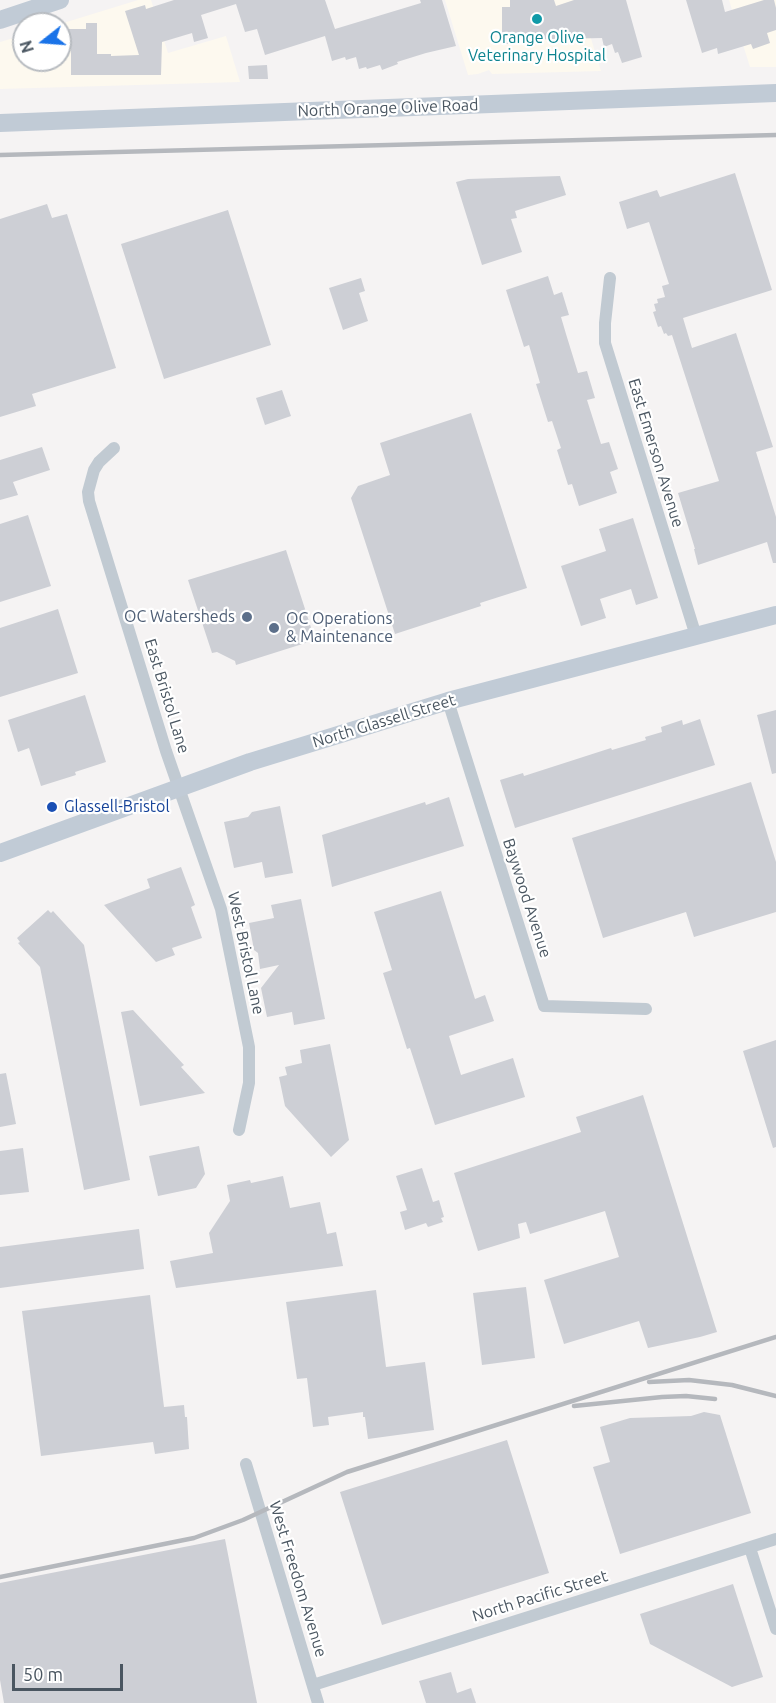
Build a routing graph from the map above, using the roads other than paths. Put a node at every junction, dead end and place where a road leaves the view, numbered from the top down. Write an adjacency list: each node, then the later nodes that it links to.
1 (60, 0): 2 (street)
2 (0, 20)
3 (776, 93): 4 (street, North Orange Olive Road)
4 (0, 123)
5 (610, 278): 8 (street, East Emerson Avenue)
6 (114, 448): 10 (street, East Bristol Lane)
7 (776, 615): 8 (street, North Glassell Street)
8 (696, 636): 9 (street, North Glassell Street)
9 (448, 701): 10 (street, North Glassell Street); 12 (street, Baywood Avenue)
10 (178, 789): 11 (street, North Glassell Street); 13 (street, West Bristol Lane)
11 (0, 853)
12 (646, 1009)
13 (239, 1130)
14 (246, 1464): 18 (street, West Freedom Avenue)
15 (776, 1539): 16 (street, North Pacific Street)
16 (750, 1548): 17 (street); 18 (street, North Pacific Street)
17 (776, 1629)
18 (313, 1685): 19 (street, West Freedom Avenue)
19 (318, 1703)

